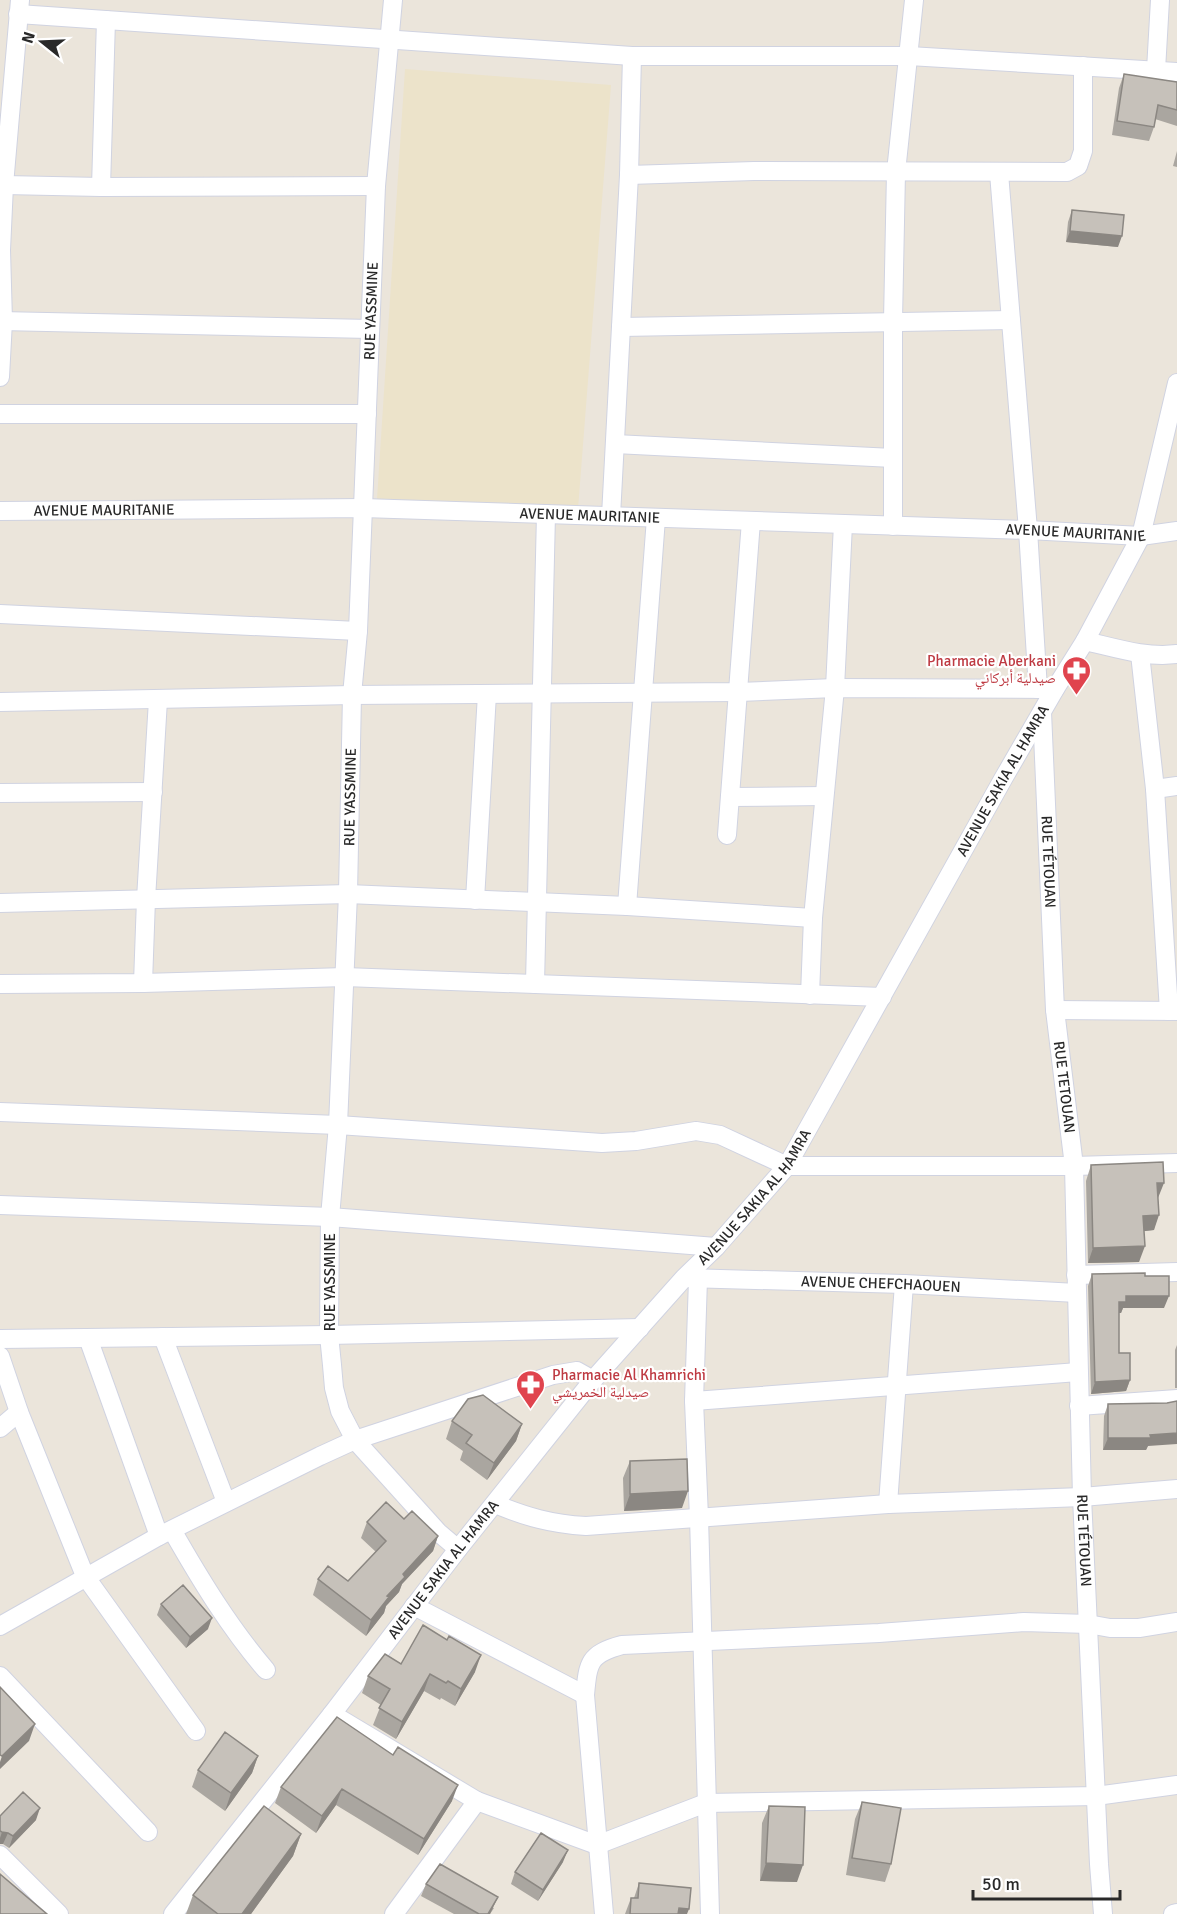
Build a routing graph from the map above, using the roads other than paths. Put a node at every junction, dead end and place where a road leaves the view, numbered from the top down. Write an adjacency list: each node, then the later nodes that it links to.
1 (393, 0): 6 (street, RUE YASSMINE)
2 (914, 0): 9 (street)
3 (1160, 0): 11 (street)
4 (19, 7): 5 (street); 7 (street)
5 (106, 20): 6 (street); 18 (street)
6 (390, 39): 8 (street); 17 (street, RUE YASSMINE)
7 (7, 51): 16 (street)
8 (632, 56): 9 (street); 15 (street)
9 (909, 56): 10 (street); 13 (street)
10 (1083, 66): 11 (street); 14 (street)
11 (1156, 70): 12 (street)
12 (1177, 72)
13 (896, 172): 14 (street); 15 (street); 21 (street)
14 (999, 173): 19 (street)
15 (629, 175): 22 (street)
16 (4, 185): 18 (street); 20 (street)
17 (376, 186): 18 (street); 23 (street, RUE YASSMINE)
18 (101, 187)
19 (1011, 320): 21 (street); 38 (street)
20 (1, 321): 23 (street); 24 (street)
21 (892, 321): 22 (street); 29 (street)
22 (621, 327): 28 (street)
23 (370, 329): 27 (street, RUE YASSMINE)
24 (0, 377)
25 (1177, 383): 40 (street, AVENUE SAKIA AL HAMRA)
26 (0, 414): 27 (street)
27 (367, 414): 30 (street, RUE YASSMINE)
28 (615, 444): 29 (street); 33 (street)
29 (893, 458): 37 (street)
30 (363, 508): 31 (street, AVENUE MAURITANIE); 32 (street, AVENUE MAURITANIE); 42 (street, RUE YASSMINE)
31 (0, 511)
32 (546, 514): 33 (street, AVENUE MAURITANIE); 50 (street)
33 (611, 516): 34 (street, AVENUE MAURITANIE)
34 (656, 518): 35 (street, AVENUE MAURITANIE); 48 (street)
35 (751, 521): 36 (street, AVENUE MAURITANIE); 49 (street)
36 (843, 524): 37 (street, AVENUE MAURITANIE); 46 (street)
37 (893, 526): 38 (street, AVENUE MAURITANIE)
38 (1028, 530): 40 (street, AVENUE MAURITANIE); 47 (street)
39 (1177, 531): 40 (street, AVENUE MAURITANIE)
40 (1141, 537): 43 (street, AVENUE SAKIA AL HAMRA)
41 (0, 614): 42 (street)
42 (358, 631): 52 (street, RUE YASSMINE)
43 (1086, 641): 44 (street); 47 (street, AVENUE SAKIA AL HAMRA)
44 (1140, 654): 45 (street); 57 (street)
45 (1177, 654)
46 (835, 688): 47 (street); 49 (street); 60 (street)
47 (1046, 689): 55 (street, AVENUE SAKIA AL HAMRA)
48 (643, 692): 49 (street); 50 (street); 68 (street)
49 (739, 692): 61 (street)
50 (544, 693): 51 (street); 66 (street)
51 (487, 694): 52 (street); 65 (street)
52 (352, 695): 53 (street); 63 (street, RUE YASSMINE)
53 (158, 700): 54 (street); 58 (street)
54 (0, 702)
55 (1041, 712): 75 (street, AVENUE SAKIA AL HAMRA); 76 (street, RUE TÉTOUAN)
56 (1177, 786): 57 (street)
57 (1155, 789): 77 (street)
58 (153, 792): 59 (street); 64 (street)
59 (0, 793)
60 (824, 796): 61 (street); 69 (street)
61 (730, 797): 62 (street)
62 (727, 835)
63 (348, 894): 64 (street); 65 (street); 70 (street, RUE YASSMINE)
64 (146, 899): 67 (street); 71 (street)
65 (475, 900): 66 (street)
66 (538, 902): 68 (street); 73 (street)
67 (0, 903)
68 (627, 906): 69 (street)
69 (813, 918): 74 (street)
70 (345, 977): 71 (street); 73 (street); 79 (street, RUE YASSMINE)
71 (143, 983): 72 (street)
72 (0, 984)
73 (535, 984): 74 (street)
74 (810, 994): 75 (street)
75 (882, 997): 81 (street, AVENUE SAKIA AL HAMRA)
76 (1055, 1010): 77 (street); 82 (street, RUE TETOUAN)
77 (1173, 1011)
78 (0, 1112): 79 (street)
79 (338, 1125): 81 (street); 84 (street, RUE YASSMINE)
80 (1177, 1163): 82 (street)
81 (787, 1166): 82 (street); 85 (street, AVENUE SAKIA AL HAMRA)
82 (1074, 1166): 89 (street, RUE TÉTOUAN)
83 (0, 1204): 84 (street)
84 (330, 1217): 85 (street); 91 (street, RUE YASSMINE)
85 (716, 1247): 87 (street, AVENUE SAKIA AL HAMRA)
86 (1177, 1272): 89 (street, AVENUE CHEFCHAOUEN)
87 (691, 1279): 88 (street, AVENUE CHEFCHAOUEN); 90 (street, AVENUE SAKIA AL HAMRA); 100 (street)
88 (904, 1284): 89 (street, AVENUE CHEFCHAOUEN); 98 (street)
89 (1076, 1284): 96 (street, RUE TÉTOUAN)
90 (640, 1328): 91 (street); 97 (street, AVENUE SAKIA AL HAMRA)
91 (329, 1335): 92 (street); 104 (street, RUE YASSMINE)
92 (163, 1337): 93 (street); 107 (street)
93 (88, 1338): 94 (street); 111 (street)
94 (0, 1339)
95 (0, 1356): 102 (street)
96 (1078, 1372): 98 (street); 101 (street, RUE TÉTOUAN)
97 (593, 1380): 104 (street); 108 (street, AVENUE SAKIA AL HAMRA)
98 (897, 1386): 100 (street); 109 (street)
99 (1177, 1399): 101 (street)
100 (694, 1401): 110 (street)
101 (1079, 1406): 106 (street, RUE TÉTOUAN)
102 (19, 1412): 103 (street); 113 (street)
103 (0, 1428)
104 (355, 1440): 107 (street); 112 (street, RUE YASSMINE)
105 (1177, 1489): 106 (street)
106 (1082, 1497): 109 (street); 116 (street, RUE TÉTOUAN)
107 (226, 1502): 111 (street)
108 (495, 1504): 110 (street); 112 (street, AVENUE SAKIA AL HAMRA)
109 (888, 1504): 110 (street)
110 (699, 1517): 118 (street)
111 (166, 1533): 113 (street); 119 (street)
112 (458, 1549): 114 (street, AVENUE SAKIA AL HAMRA)
113 (86, 1576): 117 (street); 123 (street)
114 (414, 1606): 121 (street); 122 (street, AVENUE SAKIA AL HAMRA)
115 (1177, 1622): 116 (street)
116 (1088, 1624): 118 (street); 125 (street, RUE TÉTOUAN)
117 (0, 1626)
118 (703, 1642): 121 (street); 127 (street)
119 (266, 1670)
120 (0, 1676): 128 (street)
121 (585, 1695): 129 (street)
122 (332, 1714): 126 (street); 132 (street, AVENUE SAKIA AL HAMRA)
123 (196, 1731)
124 (1177, 1785): 125 (street)
125 (1096, 1796): 127 (street); 136 (street, RUE TÉTOUAN)
126 (477, 1801): 129 (street); 133 (street)
127 (706, 1803): 129 (street); 135 (street)
128 (147, 1832)
129 (597, 1845): 134 (street)
130 (0, 1855): 131 (street)
131 (58, 1914)
132 (173, 1914)
133 (394, 1914)
134 (604, 1914)
135 (710, 1914)
136 (1103, 1914)

